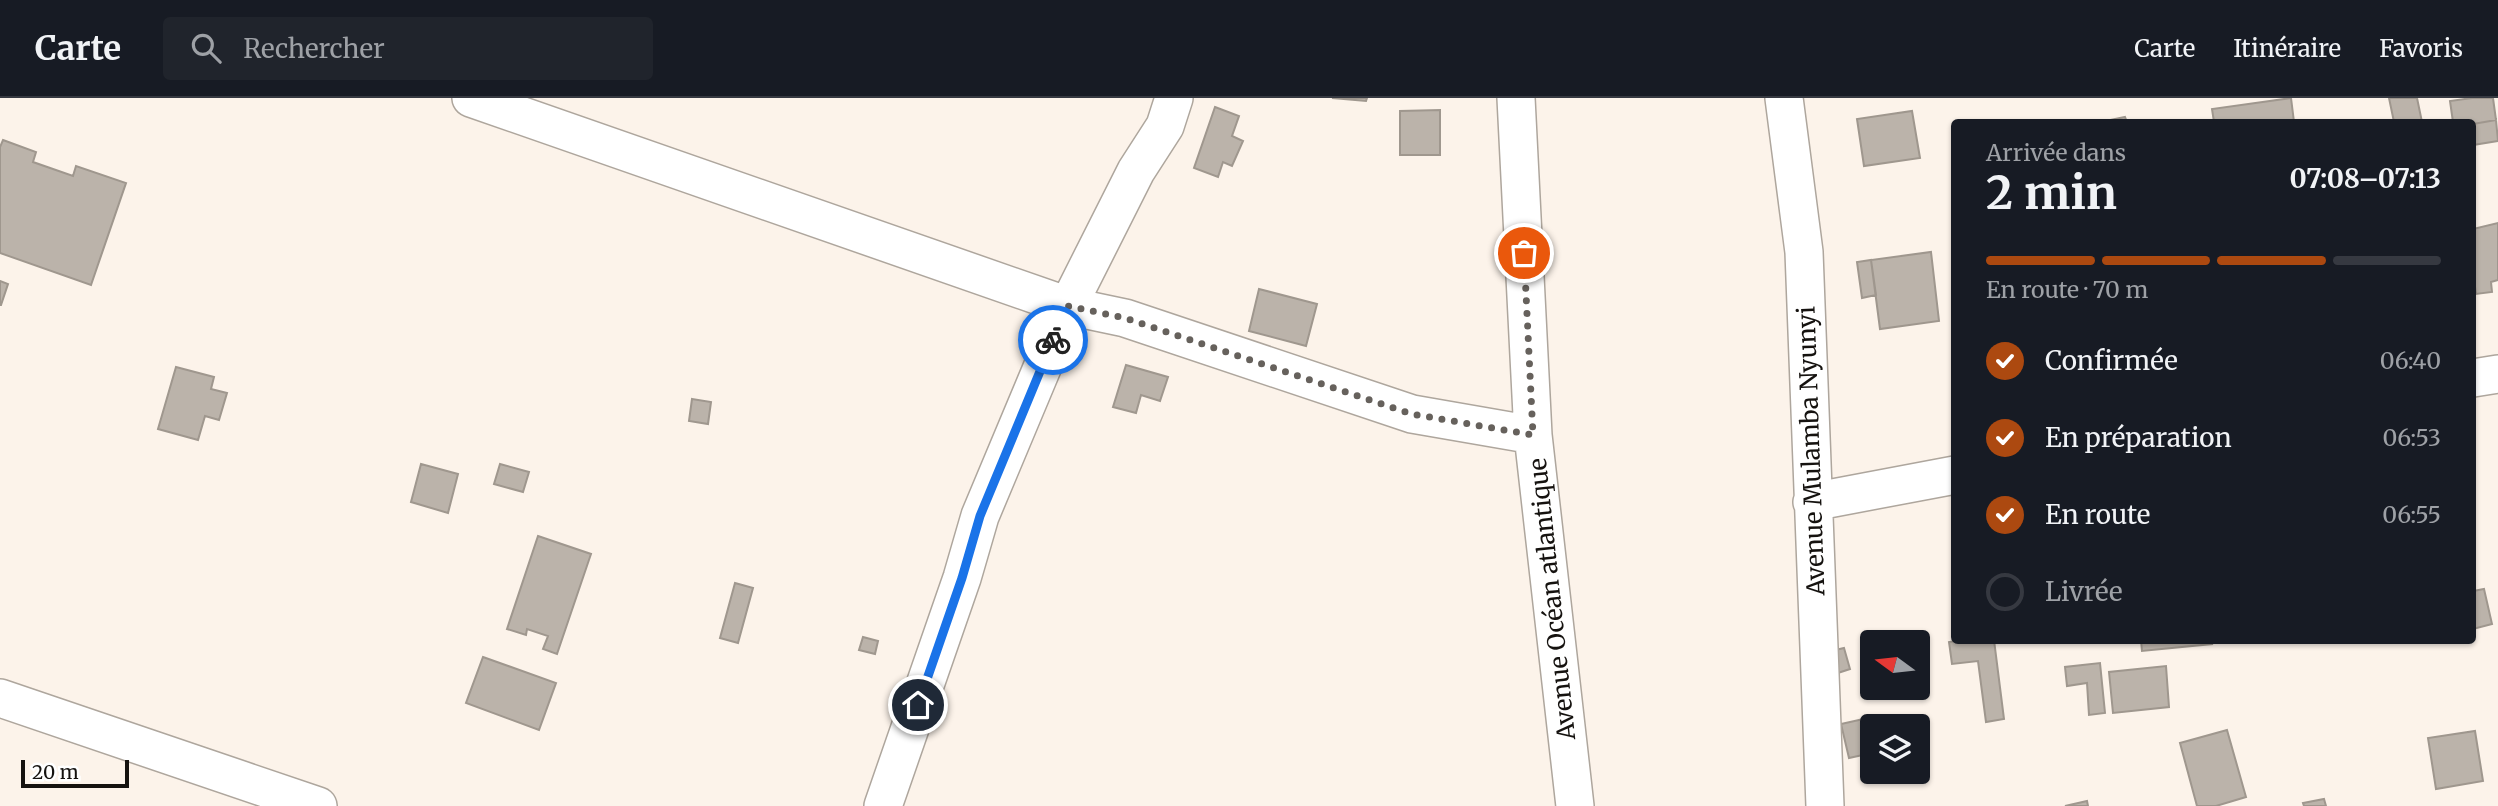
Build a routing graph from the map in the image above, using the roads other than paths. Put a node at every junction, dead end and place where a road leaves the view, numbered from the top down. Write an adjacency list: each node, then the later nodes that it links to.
1 (471, 98): 5 (street)
2 (1174, 98): 5 (street)
3 (1516, 98): 8 (street, Avenue Océan atlantique)
4 (1784, 98): 10 (street, Avenue Mulamba Nyunyi)
5 (1068, 306): 8 (street); 13 (street)
6 (2498, 374): 7 (street)
7 (2476, 378)
8 (1533, 435): 14 (street, Avenue Océan atlantique)
9 (1951, 476): 10 (street)
10 (1812, 502): 15 (street, Avenue Mulamba Nyunyi)
11 (0, 698): 12 (street)
12 (318, 806)
13 (883, 806)
14 (1575, 806)
15 (1825, 806)

